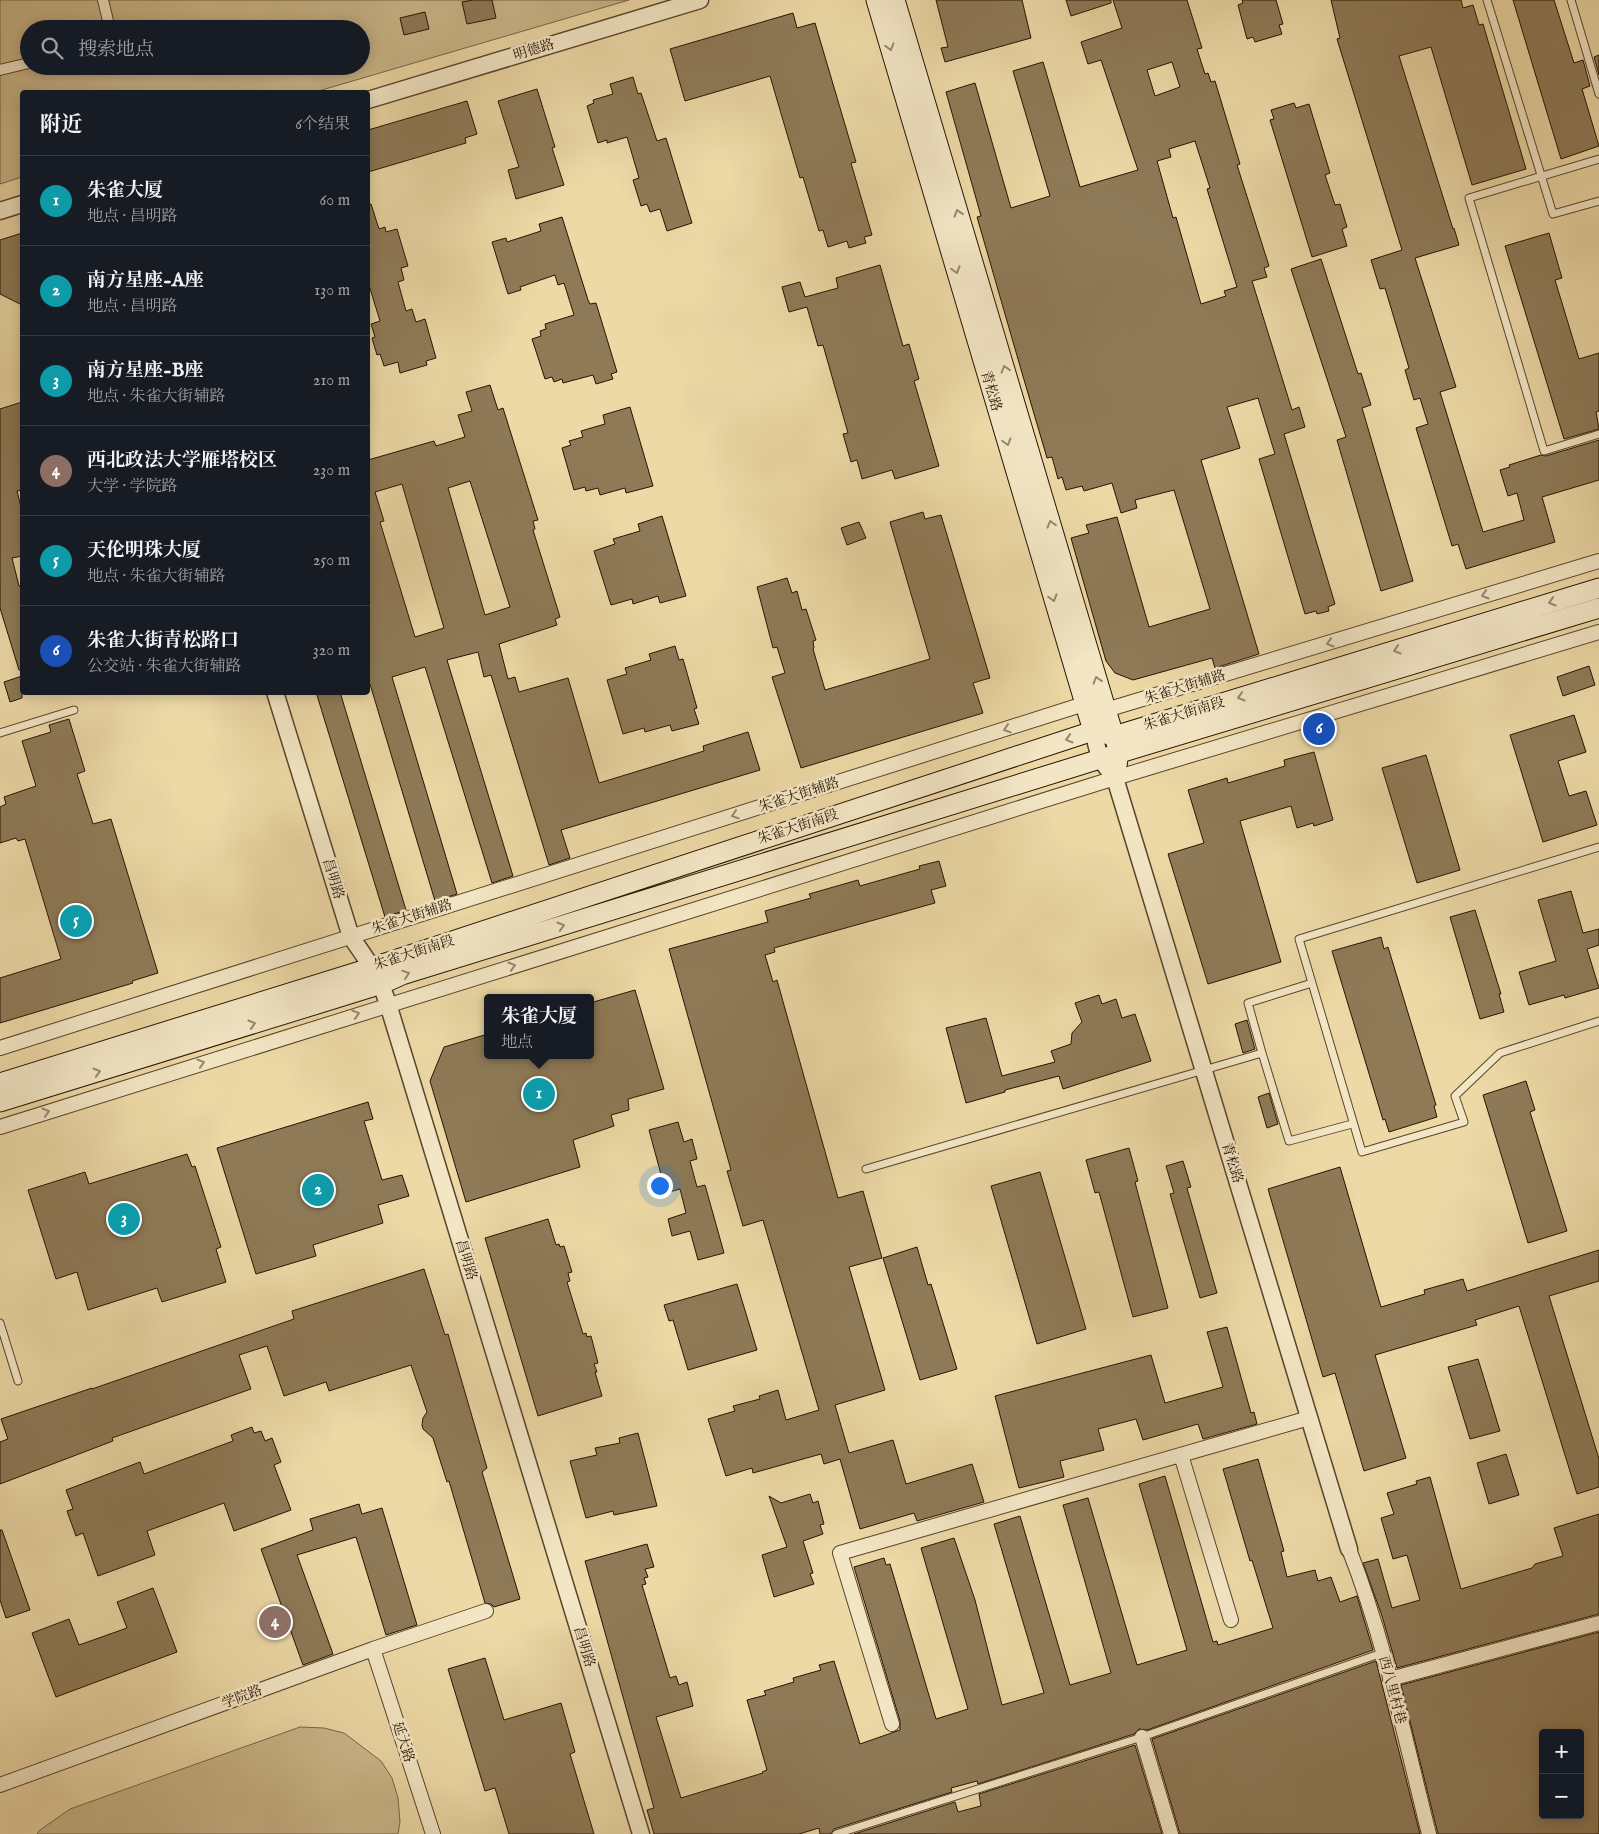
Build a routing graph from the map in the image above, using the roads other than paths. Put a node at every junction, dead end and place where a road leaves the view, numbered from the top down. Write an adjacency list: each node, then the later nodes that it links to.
1 (103, 0): 7 (street)
2 (700, 0): 11 (street, 明德路)
3 (876, 0): 23 (main road, 青松路, one-way to 23)
4 (895, 0): 25 (main road, 青松路, one-way to 4)
5 (1487, 0): 13 (lane)
6 (1571, 0): 10 (lane)
7 (108, 20)
8 (20, 65): 9 (street)
9 (0, 70)
10 (1599, 94)
11 (370, 99)
12 (1599, 159): 13 (lane)
13 (1542, 176): 14 (lane); 17 (lane)
14 (1599, 201)
15 (20, 205): 16 (street)
16 (0, 211)
17 (1599, 434)
18 (1599, 561): 25 (street, 朱雀大街辅路, one-way to 25)
19 (1599, 588): 28 (main road, 朱雀大街南段, one-way to 28)
20 (1599, 608): 28 (main road, 朱雀大街南段)
21 (1599, 632): 30 (street)
22 (277, 695): 32 (street, 昌明路)
23 (1084, 704): 25 (street); 26 (main road, 青松路); 32 (street, 朱雀大街辅路, one-way to 32)
24 (74, 710): 27 (lane)
25 (1106, 710): 28 (main road, 青松路)
26 (1093, 731): 28 (main road); 29 (street, 青松路); 33 (main road, 朱雀大街南段, one-way to 33)
27 (0, 733)
28 (1117, 744): 29 (main road, 朱雀大街南段); 30 (main road, 青松路)
29 (1100, 759): 30 (street, 青松路); 35 (main road, 朱雀大街南段, one-way to 29)
30 (1115, 778): 36 (street, one-way to 30); 40 (street, 青松路)
31 (1599, 846): 34 (lane)
32 (351, 937): 33 (street, 昌明路); 38 (street, 朱雀大街辅路)
33 (373, 967): 35 (street, 昌明路); 41 (main road, 朱雀大街南段)
34 (1312, 983): 39 (lane); 43 (lane)
35 (382, 984): 36 (street, 昌明路); 42 (main road, 朱雀大街南段, one-way to 35)
36 (388, 1004): 44 (street, one-way to 36); 61 (street, 昌明路)
37 (1599, 1021): 43 (lane)
38 (0, 1048)
39 (1262, 1053): 40 (lane); 43 (lane)
40 (1204, 1071): 45 (lane); 48 (street, 青松路)
41 (0, 1082)
42 (0, 1102)
43 (1352, 1124)
44 (0, 1127)
45 (866, 1169)
46 (0, 1323): 47 (lane)
47 (18, 1381)
48 (1309, 1418): 49 (street); 50 (street, 青松路)
49 (1181, 1455): 52 (street); 57 (street)
50 (1349, 1549): 55 (street, 西八里村巷)
51 (486, 1611): 54 (street, 学院路)
52 (1231, 1620)
53 (1599, 1623): 56 (street)
54 (373, 1649): 59 (street, 学院路); 60 (street, 延大路)
55 (1382, 1653): 56 (street, 西八里村巷); 58 (lane)
56 (1390, 1679): 64 (street, 西八里村巷)
57 (892, 1724)
58 (1142, 1738): 62 (lane); 63 (street)
59 (0, 1785)
60 (433, 1834)
61 (641, 1834)
62 (836, 1834)
63 (1171, 1834)
64 (1428, 1834)

